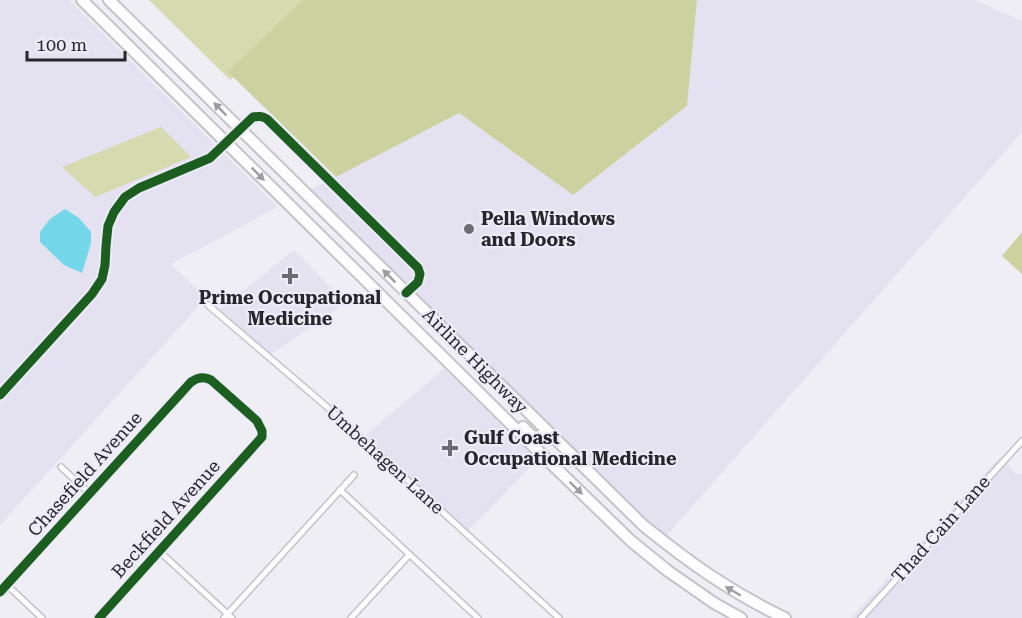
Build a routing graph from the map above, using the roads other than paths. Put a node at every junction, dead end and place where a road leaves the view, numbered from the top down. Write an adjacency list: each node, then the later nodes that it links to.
1 (82, 0): 4 (highway, Airline Highway)
2 (110, 0): 3 (highway, Airline Highway, one-way to 2)
3 (240, 130): 4 (street); 5 (highway, Airline Highway, one-way to 3); 5 (street)
4 (226, 143): 7 (highway, Airline Highway, one-way to 7); 9 (street)
5 (406, 293): 10 (highway, Airline Highway)
6 (208, 305): 25 (street, Umbehagen Lane)
7 (430, 343): 10 (highway); 26 (highway, Airline Highway, one-way to 26)
8 (195, 379): 15 (street, Chasefield Avenue); 16 (street, Beckfield Avenue)
9 (0, 395)
10 (546, 430): 27 (highway, Airline Highway, one-way to 10)
11 (1022, 441): 28 (street, Thad Cain Lane)
12 (61, 466): 15 (street)
13 (354, 475): 14 (street)
14 (340, 490): 17 (street); 20 (street)
15 (90, 494): 18 (street, Chasefield Avenue)
16 (159, 552): 20 (street); 22 (street, Beckfield Avenue)
17 (409, 555): 23 (street); 24 (street)
18 (7, 585): 19 (street, Chasefield Avenue); 21 (street)
19 (0, 592)
20 (228, 617)
21 (42, 618)
22 (99, 618)
23 (351, 618)
24 (478, 618)
25 (559, 618)
26 (741, 618)
27 (785, 618)
28 (861, 618)

